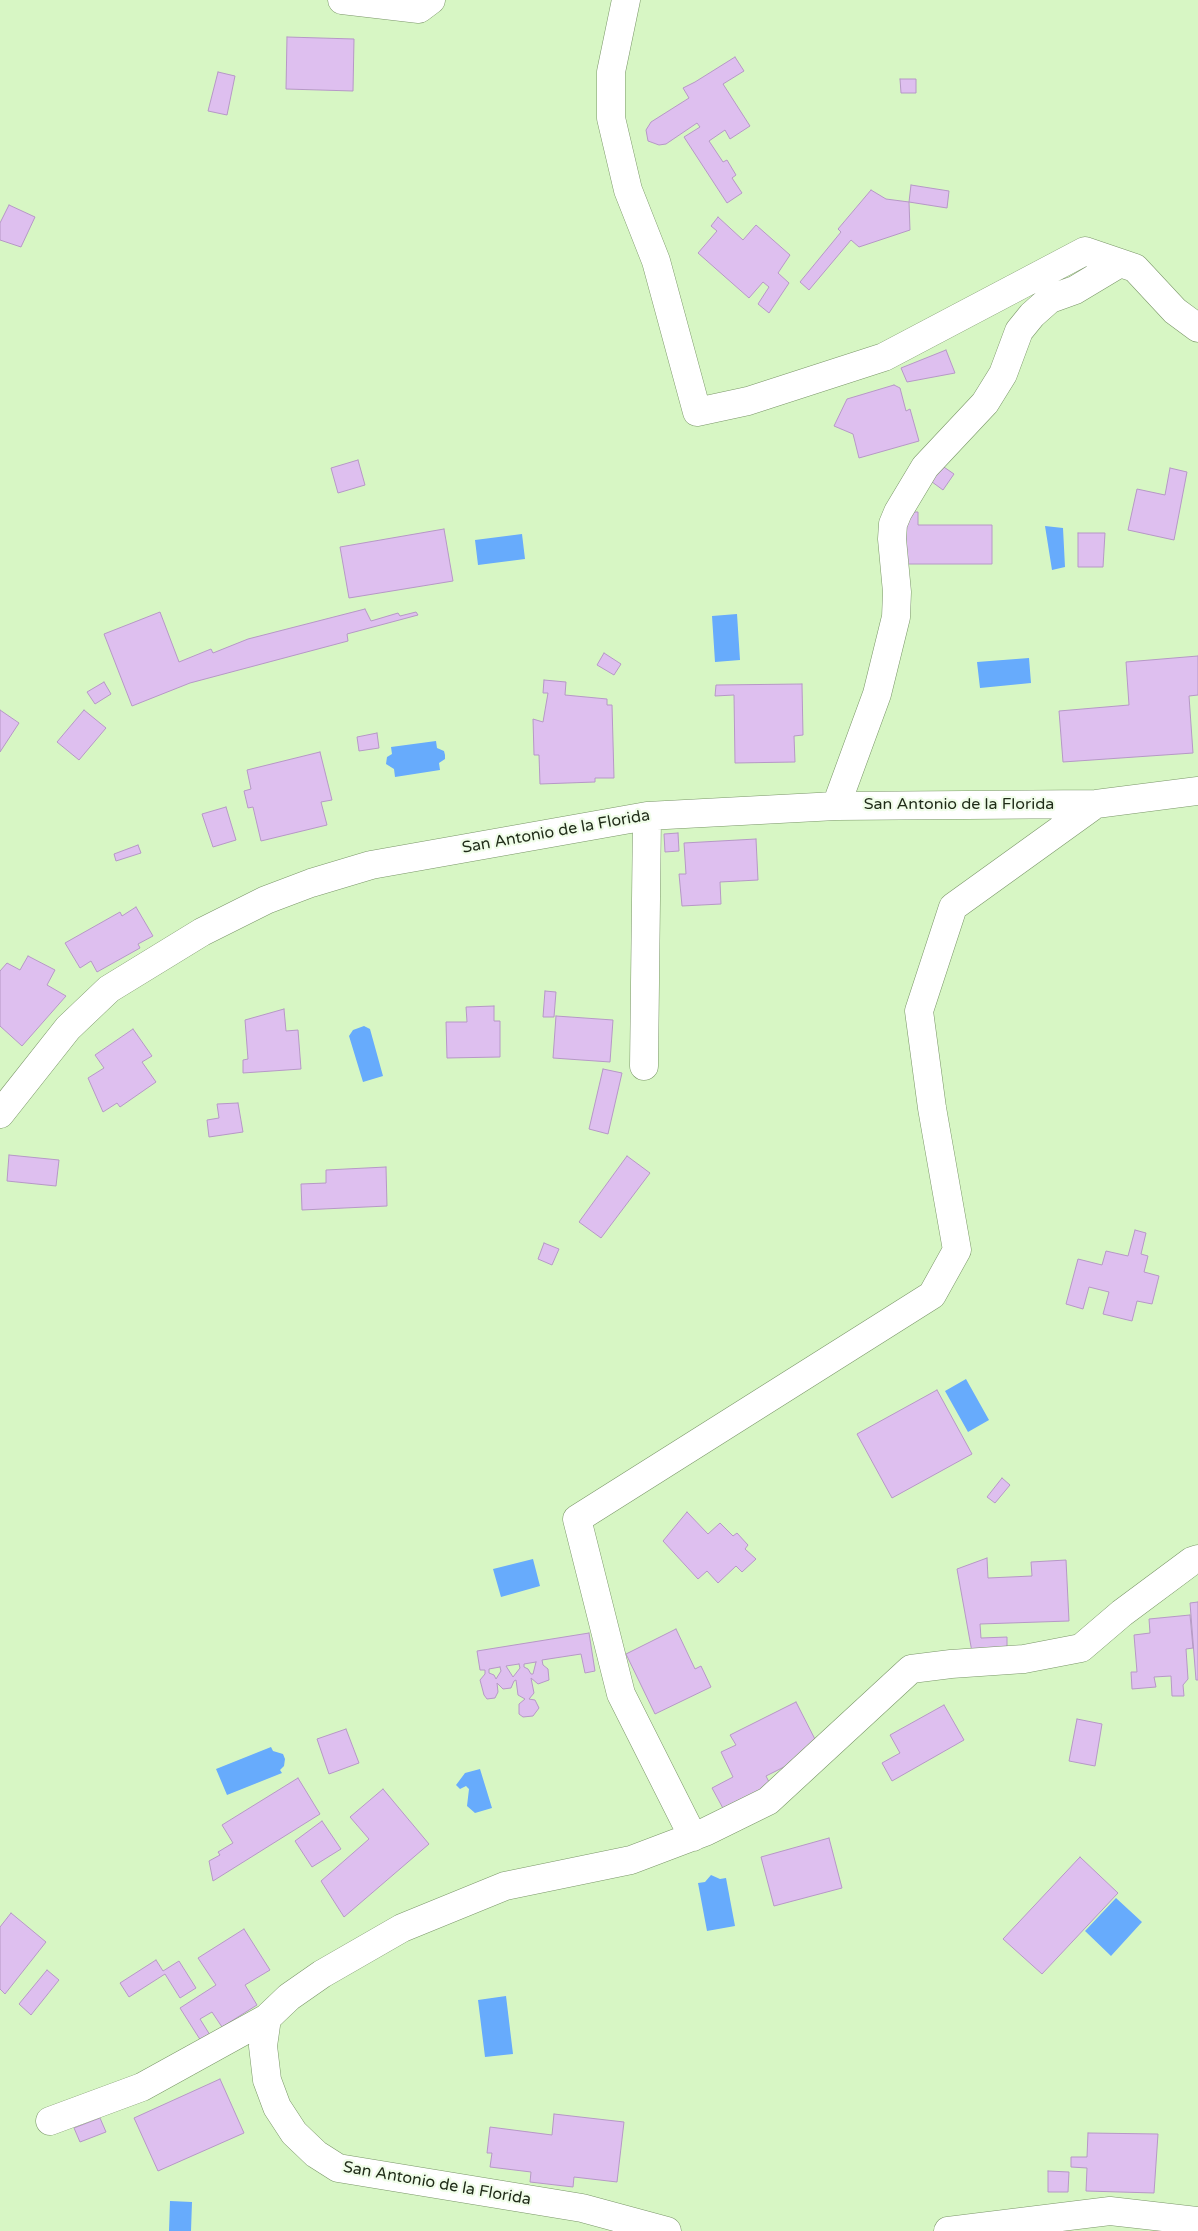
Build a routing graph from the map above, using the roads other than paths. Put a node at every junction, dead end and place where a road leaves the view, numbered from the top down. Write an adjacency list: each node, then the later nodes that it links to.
1 (342, 0): 2 (street)
2 (431, 0)
3 (626, 0): 4 (street)
4 (1120, 264): 5 (street); 8 (street)
5 (1198, 328)
6 (1198, 791): 7 (street, San Antonio de la Florida)
7 (1096, 804): 8 (street, San Antonio de la Florida); 13 (street)
8 (836, 806): 9 (street, San Antonio de la Florida)
9 (647, 816): 10 (street); 11 (street, San Antonio de la Florida)
10 (644, 1066)
11 (0, 1114)
12 (1198, 1559): 13 (street)
13 (693, 1837): 14 (street)
14 (266, 2018): 15 (street); 17 (street, San Antonio de la Florida)
15 (50, 2121)
16 (1198, 2221): 18 (street)
17 (667, 2231)
18 (948, 2231)

